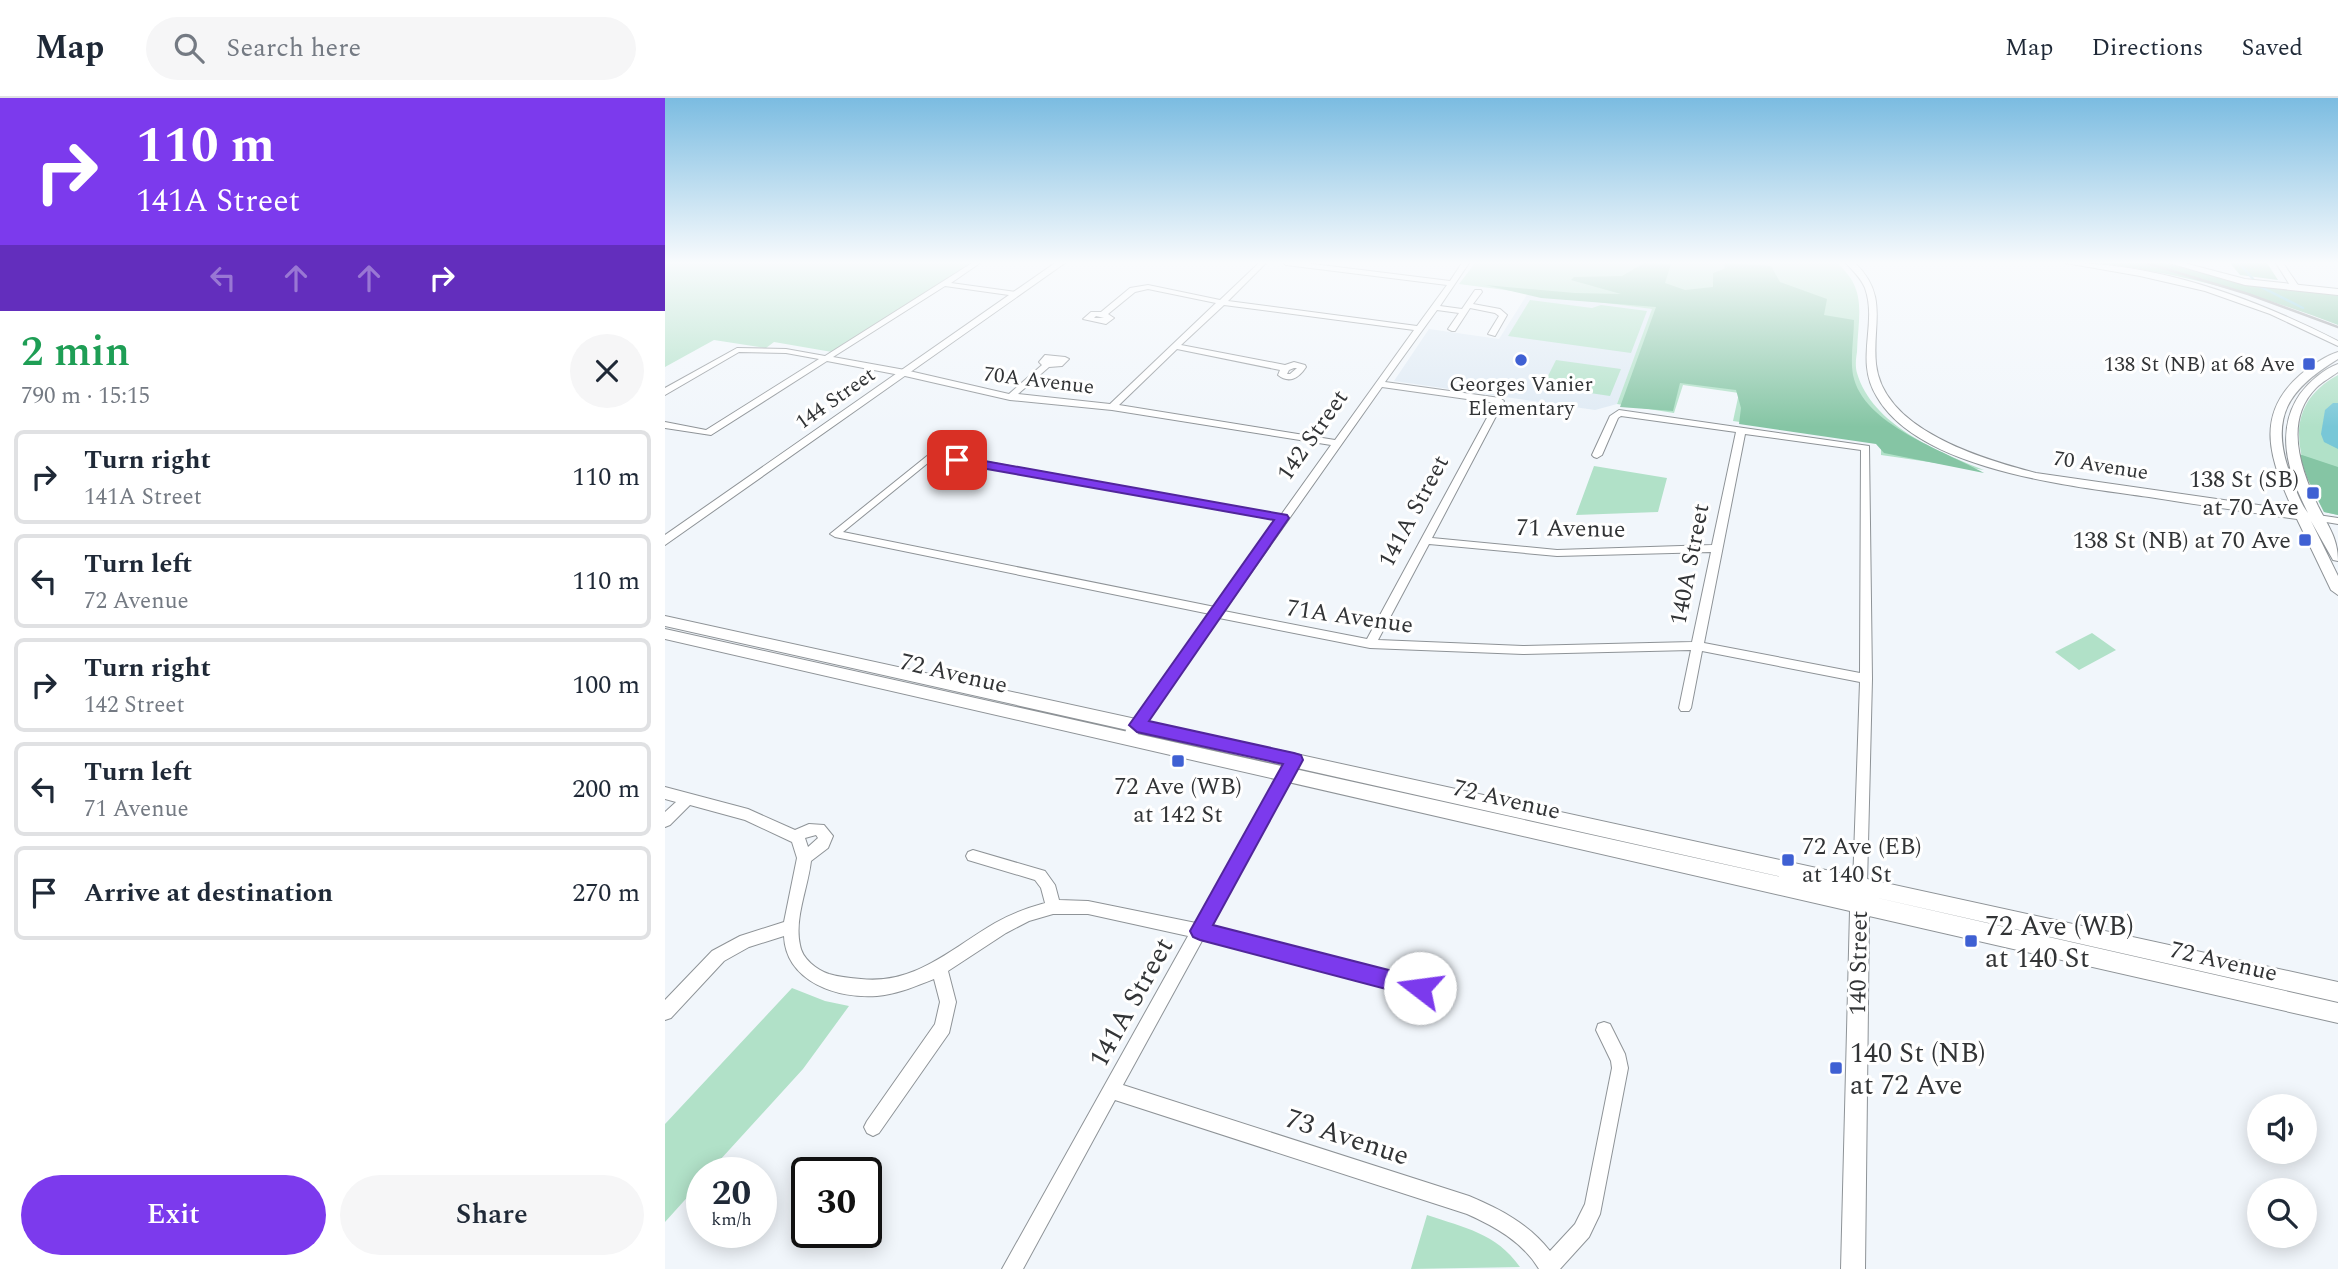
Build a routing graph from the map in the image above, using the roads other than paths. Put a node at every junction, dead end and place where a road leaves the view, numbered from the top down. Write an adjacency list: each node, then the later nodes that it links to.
1 (890, 318): 16 (street)
2 (983, 318): 20 (main road, 144 Street)
3 (1203, 318): 14 (street)
4 (1339, 318): 10 (street)
5 (1425, 318): 10 (street, 142 Street)
6 (1458, 318): 11 (street)
7 (1501, 318): 12 (street)
8 (1871, 318): 30 (main road, 70 Avenue)
9 (2286, 318): 13 (street)
10 (1417, 328): 21 (street, 142 Street)
11 (1452, 329)
12 (1492, 334)
13 (2338, 344)
14 (1177, 347): 19 (street); 24 (street)
15 (2338, 355): 30 (main road)
16 (826, 358): 20 (street, 70A Avenue); 22 (street, 70A Avenue); 25 (street)
17 (1047, 365): 23 (street)
18 (2338, 367): 32 (main road)
19 (1285, 368)
20 (905, 373): 23 (street, 70A Avenue); 35 (main road, 144 Street)
21 (1378, 384): 27 (street, 142 Street); 34 (street, 141A Street)
22 (665, 392)
23 (1010, 397): 24 (street, 70A Avenue)
24 (1112, 407): 27 (street, 70A Avenue)
25 (665, 425)
26 (1741, 429): 29 (street); 36 (street, 140A Street); 44 (street, 140 Street)
27 (1337, 443): 31 (street, 142 Street)
28 (932, 455): 31 (street); 39 (street, 71A Avenue)
29 (1598, 456)
30 (2302, 516): 32 (main road, 70 Avenue); 38 (main road)
31 (1283, 518): 39 (street, 142 Street)
32 (2318, 518): 33 (street, 70 Avenue); 37 (main road)
33 (2338, 521)
34 (1424, 540): 36 (street, 71 Avenue); 42 (street, 141A Street)
35 (665, 541)
36 (1717, 548): 43 (street, 140A Street)
37 (2338, 557)
38 (2338, 590)
39 (1216, 612): 42 (street, 71A Avenue); 46 (street, 142 Street)
40 (665, 621): 46 (main road, 72 Avenue)
41 (665, 634): 46 (main road, 72 Avenue)
42 (1370, 644): 43 (street, 71A Avenue)
43 (1698, 646): 44 (street, 71A Avenue); 45 (street, 140A Street)
44 (1866, 679): 54 (street, 140 Street)
45 (1685, 708)
46 (1132, 732): 47 (main road, 72 Avenue)
47 (1290, 767): 54 (main road, 72 Avenue); 57 (street, 141A Street)
48 (665, 793): 49 (street)
49 (688, 799): 50 (street); 51 (street)
50 (665, 821)
51 (796, 836): 53 (street); 53 (street)
52 (972, 856): 55 (street)
53 (804, 858): 56 (street)
54 (1860, 895): 60 (main road, 72 Avenue); 62 (main road, 72 Avenue); 68 (main road, 140 Street)
55 (1053, 907): 57 (street); 58 (street)
56 (790, 927): 58 (street); 61 (street)
57 (1200, 931): 59 (street); 64 (street, 141A Street)
58 (940, 970): 65 (street)
59 (1420, 988)
60 (2338, 992)
61 (665, 1012)
62 (2338, 1013)
63 (1604, 1030): 66 (street)
64 (1112, 1090): 66 (street, 73 Avenue); 67 (street, 141A Street)
65 (873, 1127)
66 (1549, 1267)
67 (1012, 1269)
68 (1853, 1269)

